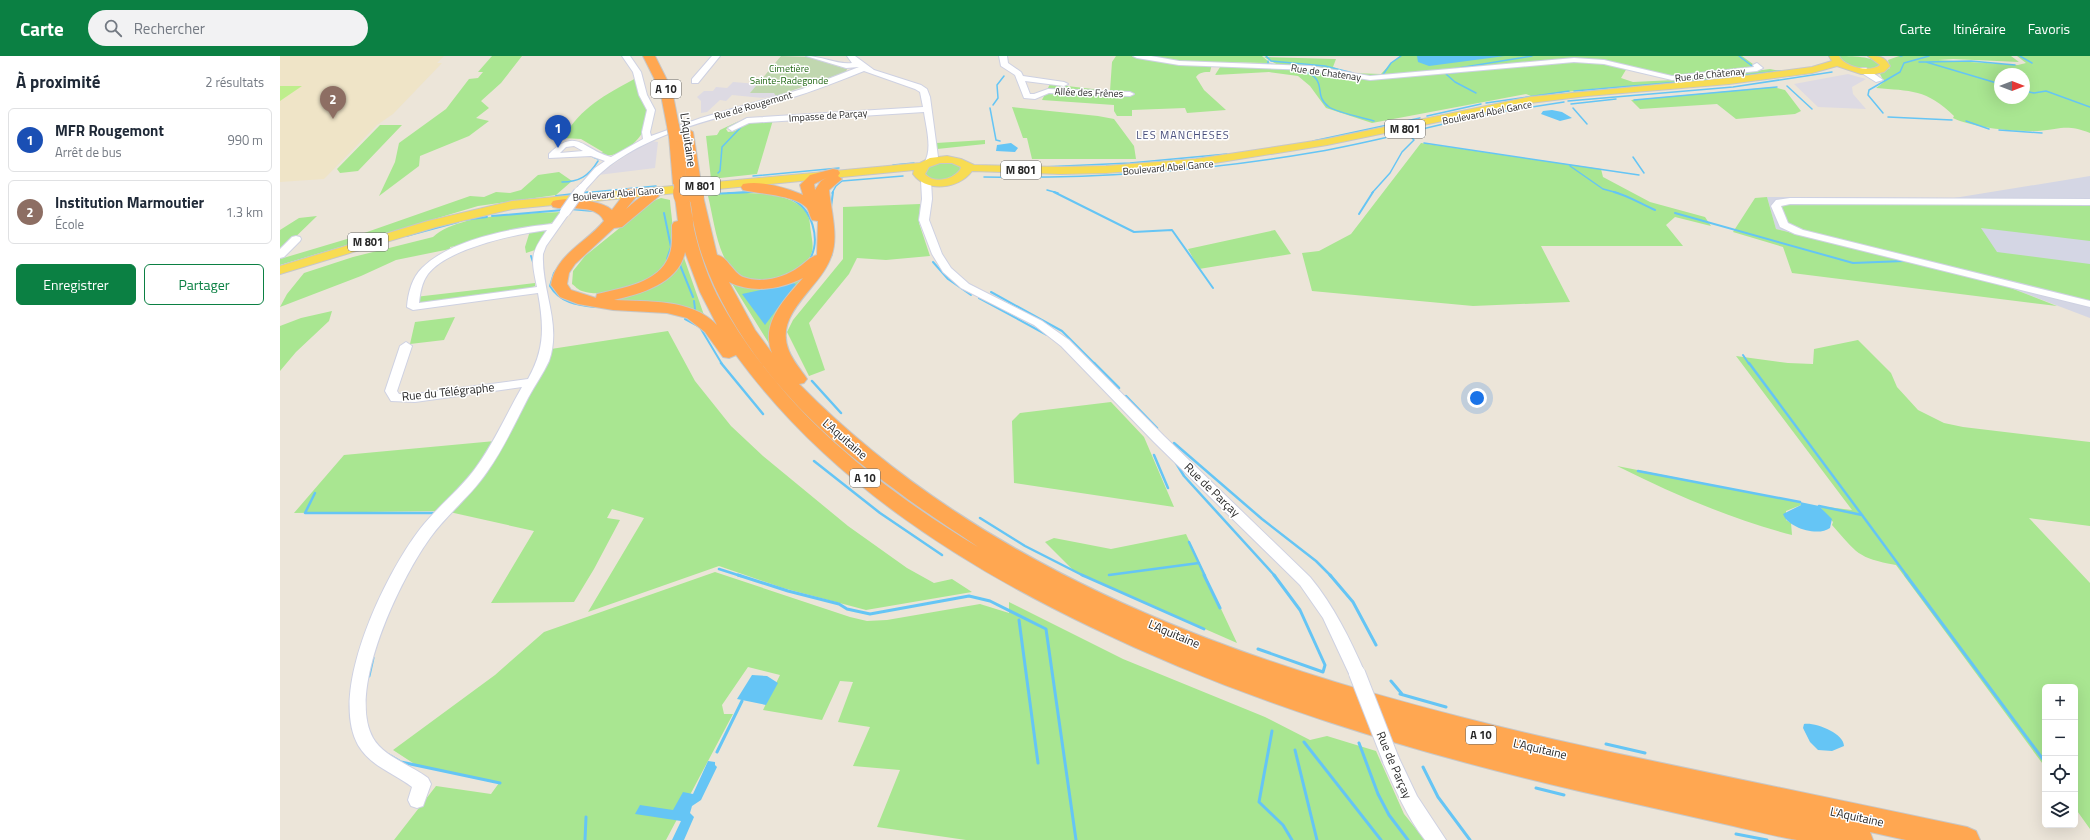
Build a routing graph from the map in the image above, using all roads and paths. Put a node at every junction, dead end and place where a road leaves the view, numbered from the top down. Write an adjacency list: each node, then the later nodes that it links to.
1 (626, 56): 22 (street)
2 (649, 56): 20 (highway, L'Aquitaine / A 10)
3 (716, 56): 16 (street)
4 (810, 56): 13 (street)
5 (851, 56): 13 (street, Rue de Parçay)
6 (1003, 56): 15 (street, Allée des Frênes)
7 (1137, 56): 14 (street, Rue de Chatenay)
8 (1872, 56): 9 (main road, M 801)
9 (1886, 58): 12 (main road, M 801)
10 (1835, 59): 12 (main road, M 801); 28 (main road, Boulevard Abel Gance / M 801)
11 (1757, 65): 14 (street, Rue de Châtenay)
12 (1848, 67): 28 (main road, Boulevard Abel Gance / M 801)
13 (859, 68): 19 (street, Rue de Parçay); 20 (street, Rue de Rougemont)
14 (1443, 73)
15 (1020, 78): 17 (street); 18 (street, Allée des Frênes)
16 (695, 81)
17 (1085, 86)
18 (1130, 94)
19 (927, 109): 21 (street, Impasse de Parçay); 23 (street, Rue de Parçay)
20 (678, 127): 22 (street); 33 (highway, L'Aquitaine / A 10)
21 (732, 128)
22 (648, 140): 25 (street)
23 (933, 150): 26 (street); 27 (street, Rue de Parçay)
24 (594, 153): 25 (street)
25 (612, 160): 39 (street, bridge)
26 (945, 160): 27 (main road, M 801); 28 (main road, M 801)
27 (925, 171): 29 (main road, Boulevard Abel Gance / M 801); 31 (main road, M 801); 36 (street, Rue de Parçay)
28 (963, 172): 31 (main road, M 801)
29 (834, 176): 30 (highway); 34 (main road, Boulevard Abel Gance / M 801); 53 (highway)
30 (808, 182): 32 (main road, Boulevard Abel Gance / M 801); 38 (highway)
31 (942, 182): 36 (street)
32 (748, 187): 35 (main road, Boulevard Abel Gance / M 801); 38 (highway)
33 (687, 194): 40 (highway); 45 (highway, L'Aquitaine / A 10); 52 (highway, L'Aquitaine / A 10)
34 (632, 196): 35 (main road, Boulevard Abel Gance / M 801); 39 (main road, Boulevard Abel Gance / M 801); 40 (highway); 41 (main road, Boulevard Abel Gance / M 801); 42 (highway)
35 (652, 196): 40 (highway)
36 (927, 199): 55 (street, Rue de Parçay, bridge)
37 (2090, 202): 49 (street)
38 (813, 206): 45 (highway)
39 (562, 208): 41 (main road, Boulevard Abel Gance / M 801); 42 (highway); 43 (street)
40 (627, 216)
41 (456, 218): 47 (main road, Boulevard Abel Gance / M 801)
42 (612, 221): 52 (highway)
43 (556, 226): 48 (street); 48 (street)
44 (296, 239): 46 (street)
45 (708, 248): 53 (highway, L'Aquitaine / A 10)
46 (280, 255)
47 (280, 270)
48 (543, 289): 51 (street)
49 (2090, 304)
50 (406, 346): 51 (street, Rue du Télégraphe)
51 (531, 382): 54 (street)
52 (779, 398): 56 (highway, L'Aquitaine / A 10)
53 (819, 415): 57 (highway, L'Aquitaine / A 10)
54 (417, 800)
55 (1437, 840)
56 (1860, 840)
57 (1967, 840)

